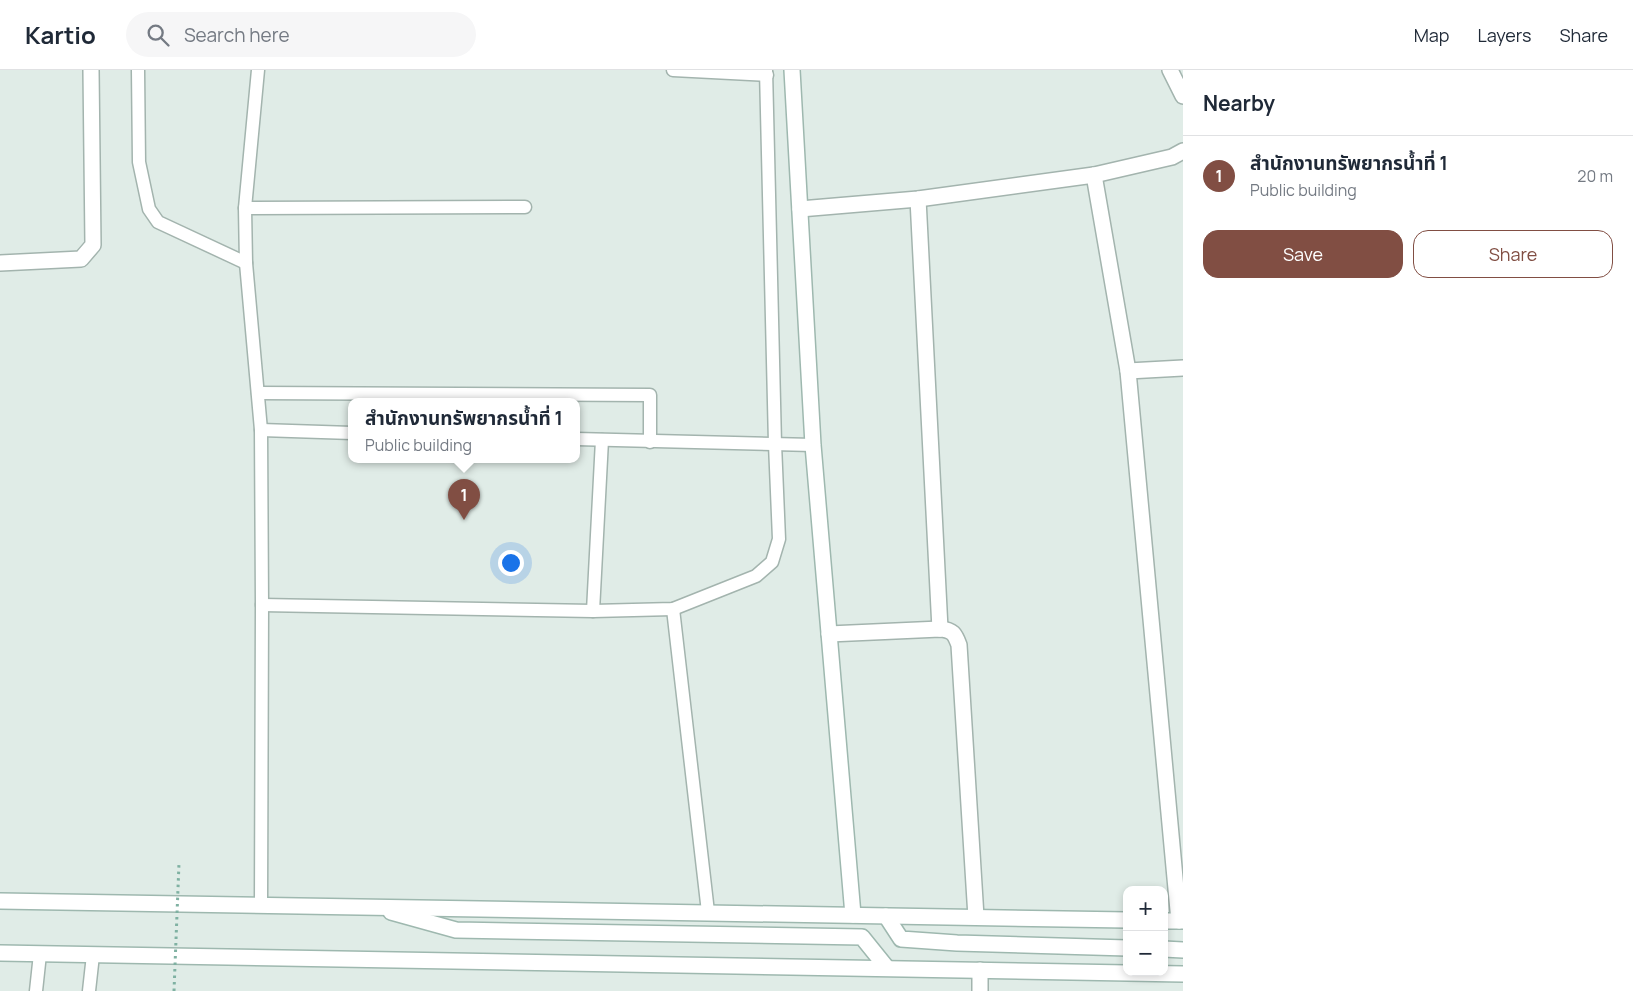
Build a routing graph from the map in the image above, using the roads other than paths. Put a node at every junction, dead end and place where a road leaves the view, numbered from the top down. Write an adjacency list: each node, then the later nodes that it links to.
1 (91, 70): 15 (street)
2 (138, 70): 16 (lane)
3 (258, 70): 13 (lane)
4 (673, 70): 7 (lane)
5 (792, 70): 14 (street)
6 (1170, 70): 8 (street)
7 (766, 72): 25 (lane)
8 (1183, 96)
9 (1183, 151): 10 (street)
10 (1094, 175): 11 (street); 18 (street)
11 (918, 199): 14 (street); 30 (street)
12 (525, 207): 13 (lane)
13 (245, 208): 16 (lane)
14 (800, 208): 26 (street)
15 (0, 263)
16 (246, 263): 19 (lane)
17 (1183, 368): 18 (street)
18 (1128, 371): 40 (street)
19 (258, 393): 20 (lane); 24 (lane)
20 (261, 430): 21 (lane); 27 (lane)
21 (348, 433)
22 (580, 439): 23 (lane)
23 (602, 440): 24 (lane); 29 (lane)
24 (650, 442): 25 (lane)
25 (775, 444): 26 (lane); 28 (lane)
26 (813, 445): 31 (street)
27 (262, 605): 29 (lane); 33 (lane)
28 (673, 609): 29 (lane); 35 (lane)
29 (594, 611)
30 (940, 630): 31 (street); 38 (street)
31 (829, 634): 36 (street)
32 (0, 901): 33 (street)
33 (261, 905): 34 (street)
34 (373, 907): 35 (street); 47 (street)
35 (708, 912): 36 (street)
36 (853, 915): 37 (street)
37 (886, 916): 38 (street); 41 (street)
38 (976, 917): 39 (street)
39 (1123, 920)
40 (1175, 921)
41 (1123, 948)
42 (1168, 949): 43 (street)
43 (1183, 950)
44 (0, 953): 45 (street)
45 (40, 954): 46 (street); 50 (lane)
46 (94, 955): 47 (street); 51 (lane)
47 (887, 968): 48 (street)
48 (980, 970): 49 (street); 52 (street)
49 (1183, 974)
50 (36, 991)
51 (89, 991)
52 (980, 991)

